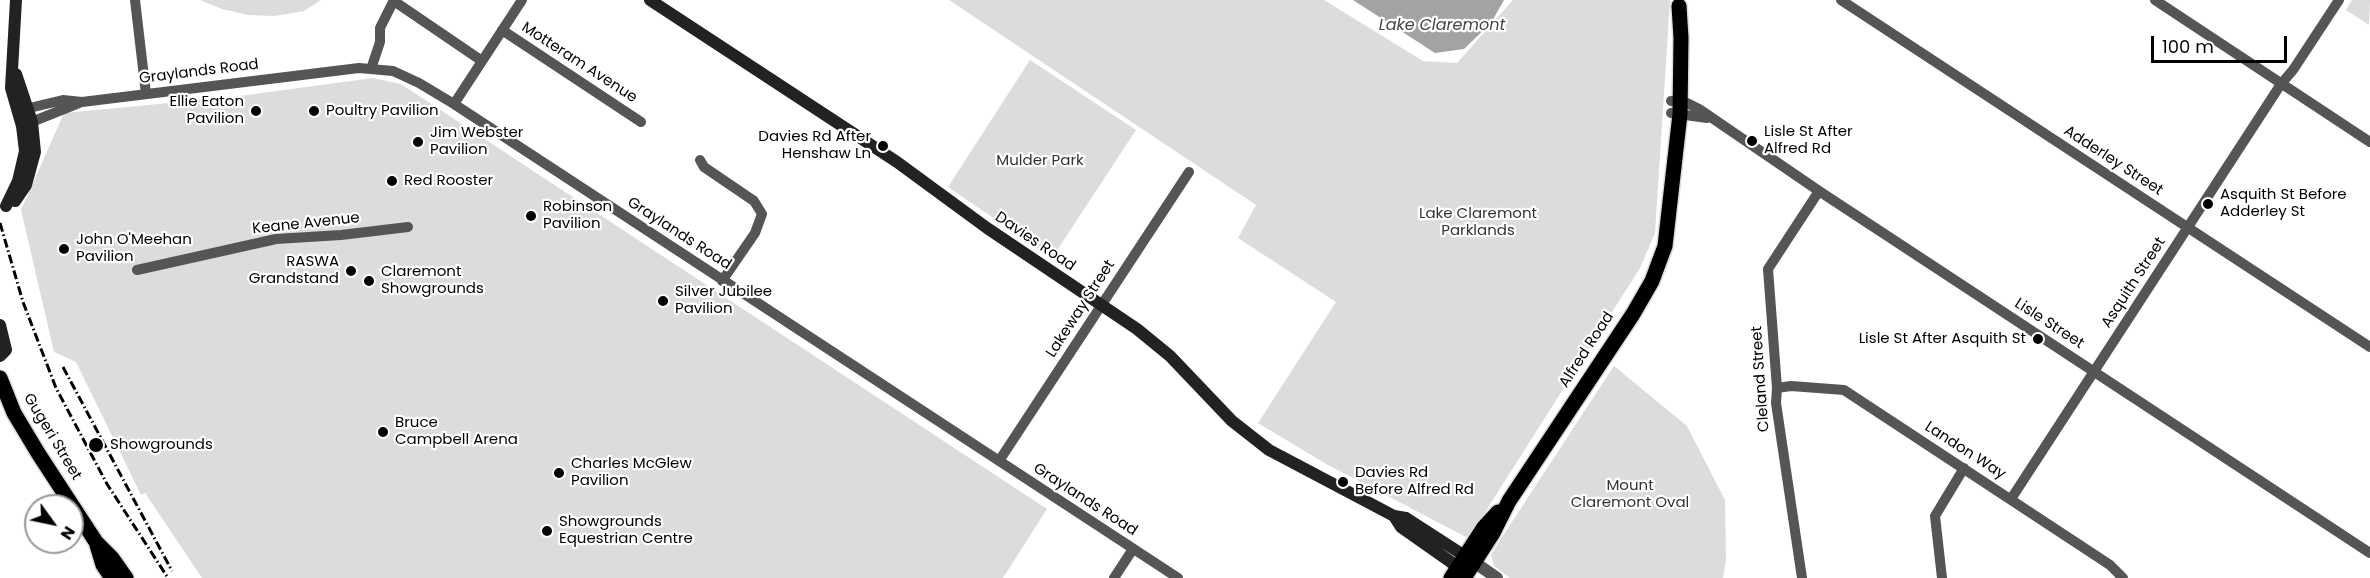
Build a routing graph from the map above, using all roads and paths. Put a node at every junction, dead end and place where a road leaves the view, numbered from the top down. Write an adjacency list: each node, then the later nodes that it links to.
1 (16, 0): 19 (main road)
2 (135, 0): 15 (street)
3 (394, 0): 12 (street); 13 (street)
4 (522, 0): 11 (street)
5 (650, 0): 31 (main road, Davies Road)
6 (1841, 0): 28 (street, Adderley Street)
7 (2155, 0): 14 (street)
8 (2331, 0): 14 (street, Asquith Street)
9 (2339, 0): 14 (street, Asquith Street)
10 (1679, 3): 18 (main road, Alfred Road)
11 (502, 30): 12 (street); 20 (street, Motteram Avenue)
12 (482, 61): 17 (street)
13 (371, 69): 15 (street, Graylands Road); 17 (street, Graylands Road)
14 (2281, 84): 22 (street); 28 (street, Asquith Street)
15 (146, 94): 16 (street, Graylands Road)
16 (82, 102): 19 (street, Graylands Road); 21 (street, Graylands Road)
17 (454, 104): 30 (street, Graylands Road)
18 (1675, 107): 25 (street, Lisle Street); 44 (main road, Alfred Road)
19 (22, 110): 21 (main road)
20 (640, 122)
21 (27, 124): 26 (main road)
22 (2370, 142)
23 (700, 160): 30 (street)
24 (1189, 172): 31 (street, Lakeway Street)
25 (1820, 191): 35 (street, Lisle Street); 37 (street, Cleland Street)
26 (3, 207)
27 (408, 227): 29 (street, Keane Avenue)
28 (2187, 228): 33 (street, Adderley Street); 35 (street, Asquith Street)
29 (137, 270)
30 (722, 281): 38 (street, Graylands Road)
31 (1102, 306): 38 (street, Lakeway Street); 44 (main road, Davies Road)
32 (0, 325): 34 (main road)
33 (2370, 347)
34 (0, 356)
35 (2094, 372): 40 (street, Asquith Street); 43 (street, Lisle Street)
36 (0, 380): 41 (main road, Gugeri Street)
37 (1777, 387): 39 (street, Landon Way); 50 (street, Cleland Street)
38 (999, 462): 42 (street, Graylands Road)
39 (1964, 468): 40 (street, Landon Way); 51 (street)
40 (2011, 499): 52 (street, Landon Way)
41 (96, 542): 45 (main road, Gugeri Street); 46 (main road, Gugeri Street)
42 (1133, 549): 47 (street); 48 (street, Graylands Road)
43 (2370, 553)
44 (1465, 570): 49 (street)
45 (112, 578)
46 (126, 578)
47 (1114, 578)
48 (1178, 578)
49 (1497, 578)
50 (1802, 578)
51 (1942, 578)
52 (2123, 578)

